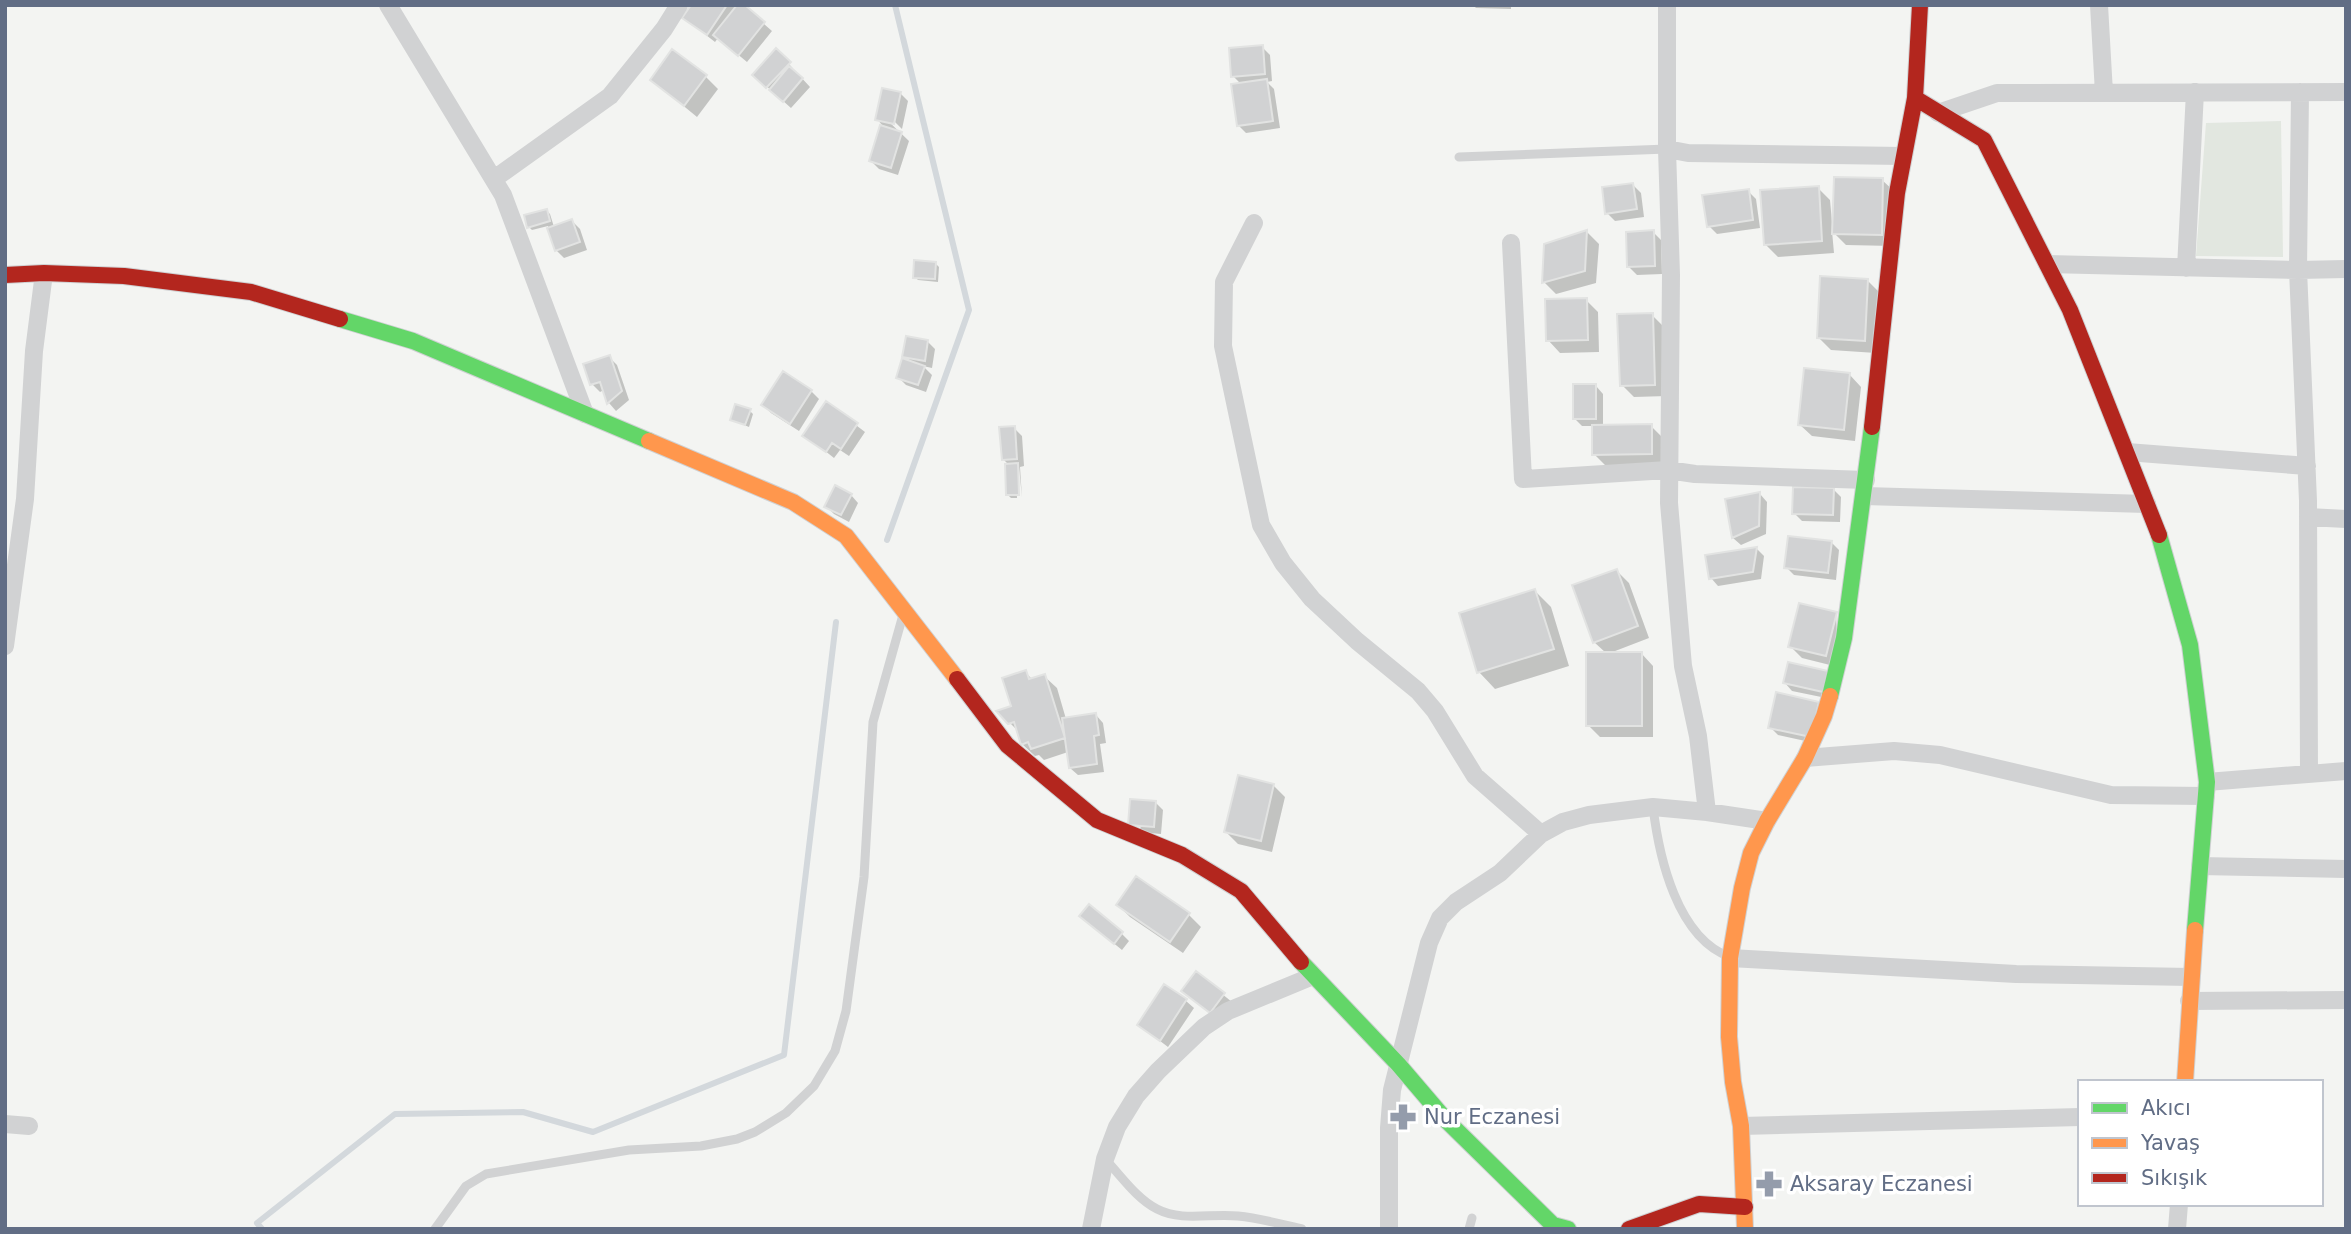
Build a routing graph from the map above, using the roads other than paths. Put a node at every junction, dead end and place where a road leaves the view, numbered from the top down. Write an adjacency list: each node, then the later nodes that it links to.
1 (388, 5): 15 (street)
2 (679, 5): 15 (street)
3 (1667, 5): 12 (street)
4 (1920, 5): 10 (street)
5 (2099, 5): 9 (street)
6 (2195, 92): 7 (street); 9 (street); 19 (street)
7 (2300, 92): 8 (street); 21 (street)
8 (2346, 92)
9 (2104, 93): 11 (street)
10 (1914, 98): 11 (street); 13 (street)
11 (1938, 113): 18 (street)
12 (1667, 149): 13 (street); 14 (lane); 27 (street)
13 (1903, 156): 28 (street)
14 (1459, 157)
15 (494, 179): 24 (street)
16 (1254, 223): 41 (street)
17 (1511, 243): 27 (street)
18 (2047, 264): 19 (street); 25 (street)
19 (2186, 268): 21 (street)
20 (2346, 269): 21 (street)
21 (2298, 270): 26 (street)
22 (44, 273): 23 (street); 24 (street); 33 (street)
23 (5, 275)
24 (585, 414): 32 (street)
25 (2127, 452): 26 (street); 29 (street)
26 (2307, 467): 30 (street)
27 (1668, 470): 28 (street); 39 (street)
28 (1865, 488): 29 (street); 34 (street)
29 (2147, 504): 37 (street)
30 (2308, 517): 31 (street); 36 (street)
31 (2346, 519)
32 (904, 611): 45 (street); 59 (lane)
33 (5, 646)
34 (1805, 758): 37 (street); 40 (street)
35 (2346, 771): 36 (street)
36 (2309, 774): 37 (street)
37 (2206, 789): 42 (street)
38 (1653, 807): 39 (street); 41 (street); 44 (lane)
39 (1707, 812): 40 (street)
40 (1767, 821): 44 (street)
41 (1541, 834): 49 (street)
42 (2200, 866): 43 (street); 46 (street)
43 (2346, 869)
44 (1730, 958): 46 (street); 54 (street)
45 (1313, 976): 49 (street); 55 (street)
46 (2191, 977): 48 (street)
47 (2346, 1000): 48 (street)
48 (2189, 1001): 50 (street)
49 (1398, 1064): 62 (street); 64 (street)
50 (2185, 1080)
51 (2078, 1117): 54 (street)
52 (5, 1124): 53 (street)
53 (29, 1126)
54 (1741, 1126): 57 (street)
55 (1105, 1159): 60 (street); 61 (lane)
56 (2179, 1206): 67 (street)
57 (1745, 1207): 65 (street); 66 (street)
58 (1472, 1218): 63 (lane)
59 (435, 1229)
60 (1091, 1229)
61 (1302, 1229)
62 (1389, 1229)
63 (1469, 1229)
64 (1569, 1229)
65 (1629, 1229)
66 (1745, 1229)
67 (2178, 1229)

